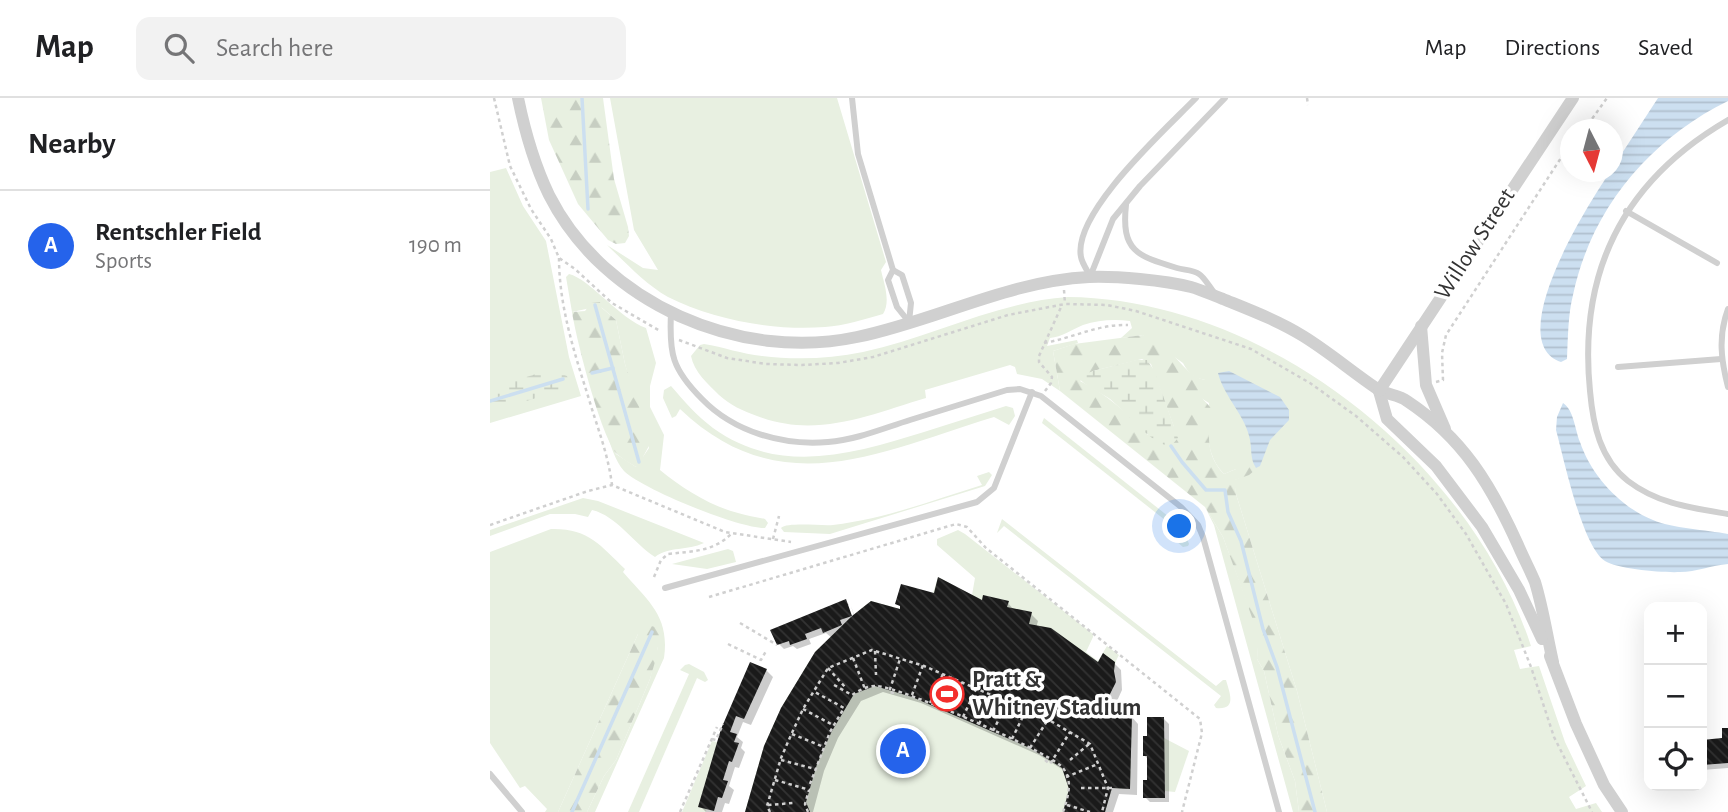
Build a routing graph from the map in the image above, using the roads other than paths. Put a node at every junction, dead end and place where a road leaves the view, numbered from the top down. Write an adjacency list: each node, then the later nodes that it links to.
1 (518, 98): 14 (street)
2 (852, 98): 10 (lane)
3 (1196, 98): 11 (lane)
4 (1225, 98): 7 (lane)
5 (1573, 98): 16 (street, Willow Street)
6 (1728, 120): 8 (lane)
7 (1126, 203): 11 (lane); 12 (lane)
8 (1626, 211): 9 (lane); 23 (lane)
9 (1717, 263)
10 (893, 270): 15 (lane); 15 (lane)
11 (1090, 277): 12 (street); 15 (street)
12 (1219, 298): 20 (street)
13 (1728, 309): 17 (lane)
14 (671, 313): 15 (street); 21 (lane)
15 (909, 322)
16 (1421, 326): 20 (street, Willow Street); 22 (street)
17 (1721, 359): 18 (lane); 19 (lane)
18 (1618, 367)
19 (1728, 387)
20 (1379, 391): 22 (street); 25 (street)
21 (1032, 392): 24 (lane); 28 (lane)
22 (1448, 436): 25 (street)
23 (1728, 514)
24 (665, 588)
25 (1553, 662): 29 (street)
26 (490, 774): 27 (lane)
27 (522, 812)
28 (1279, 812)
29 (1622, 812)

